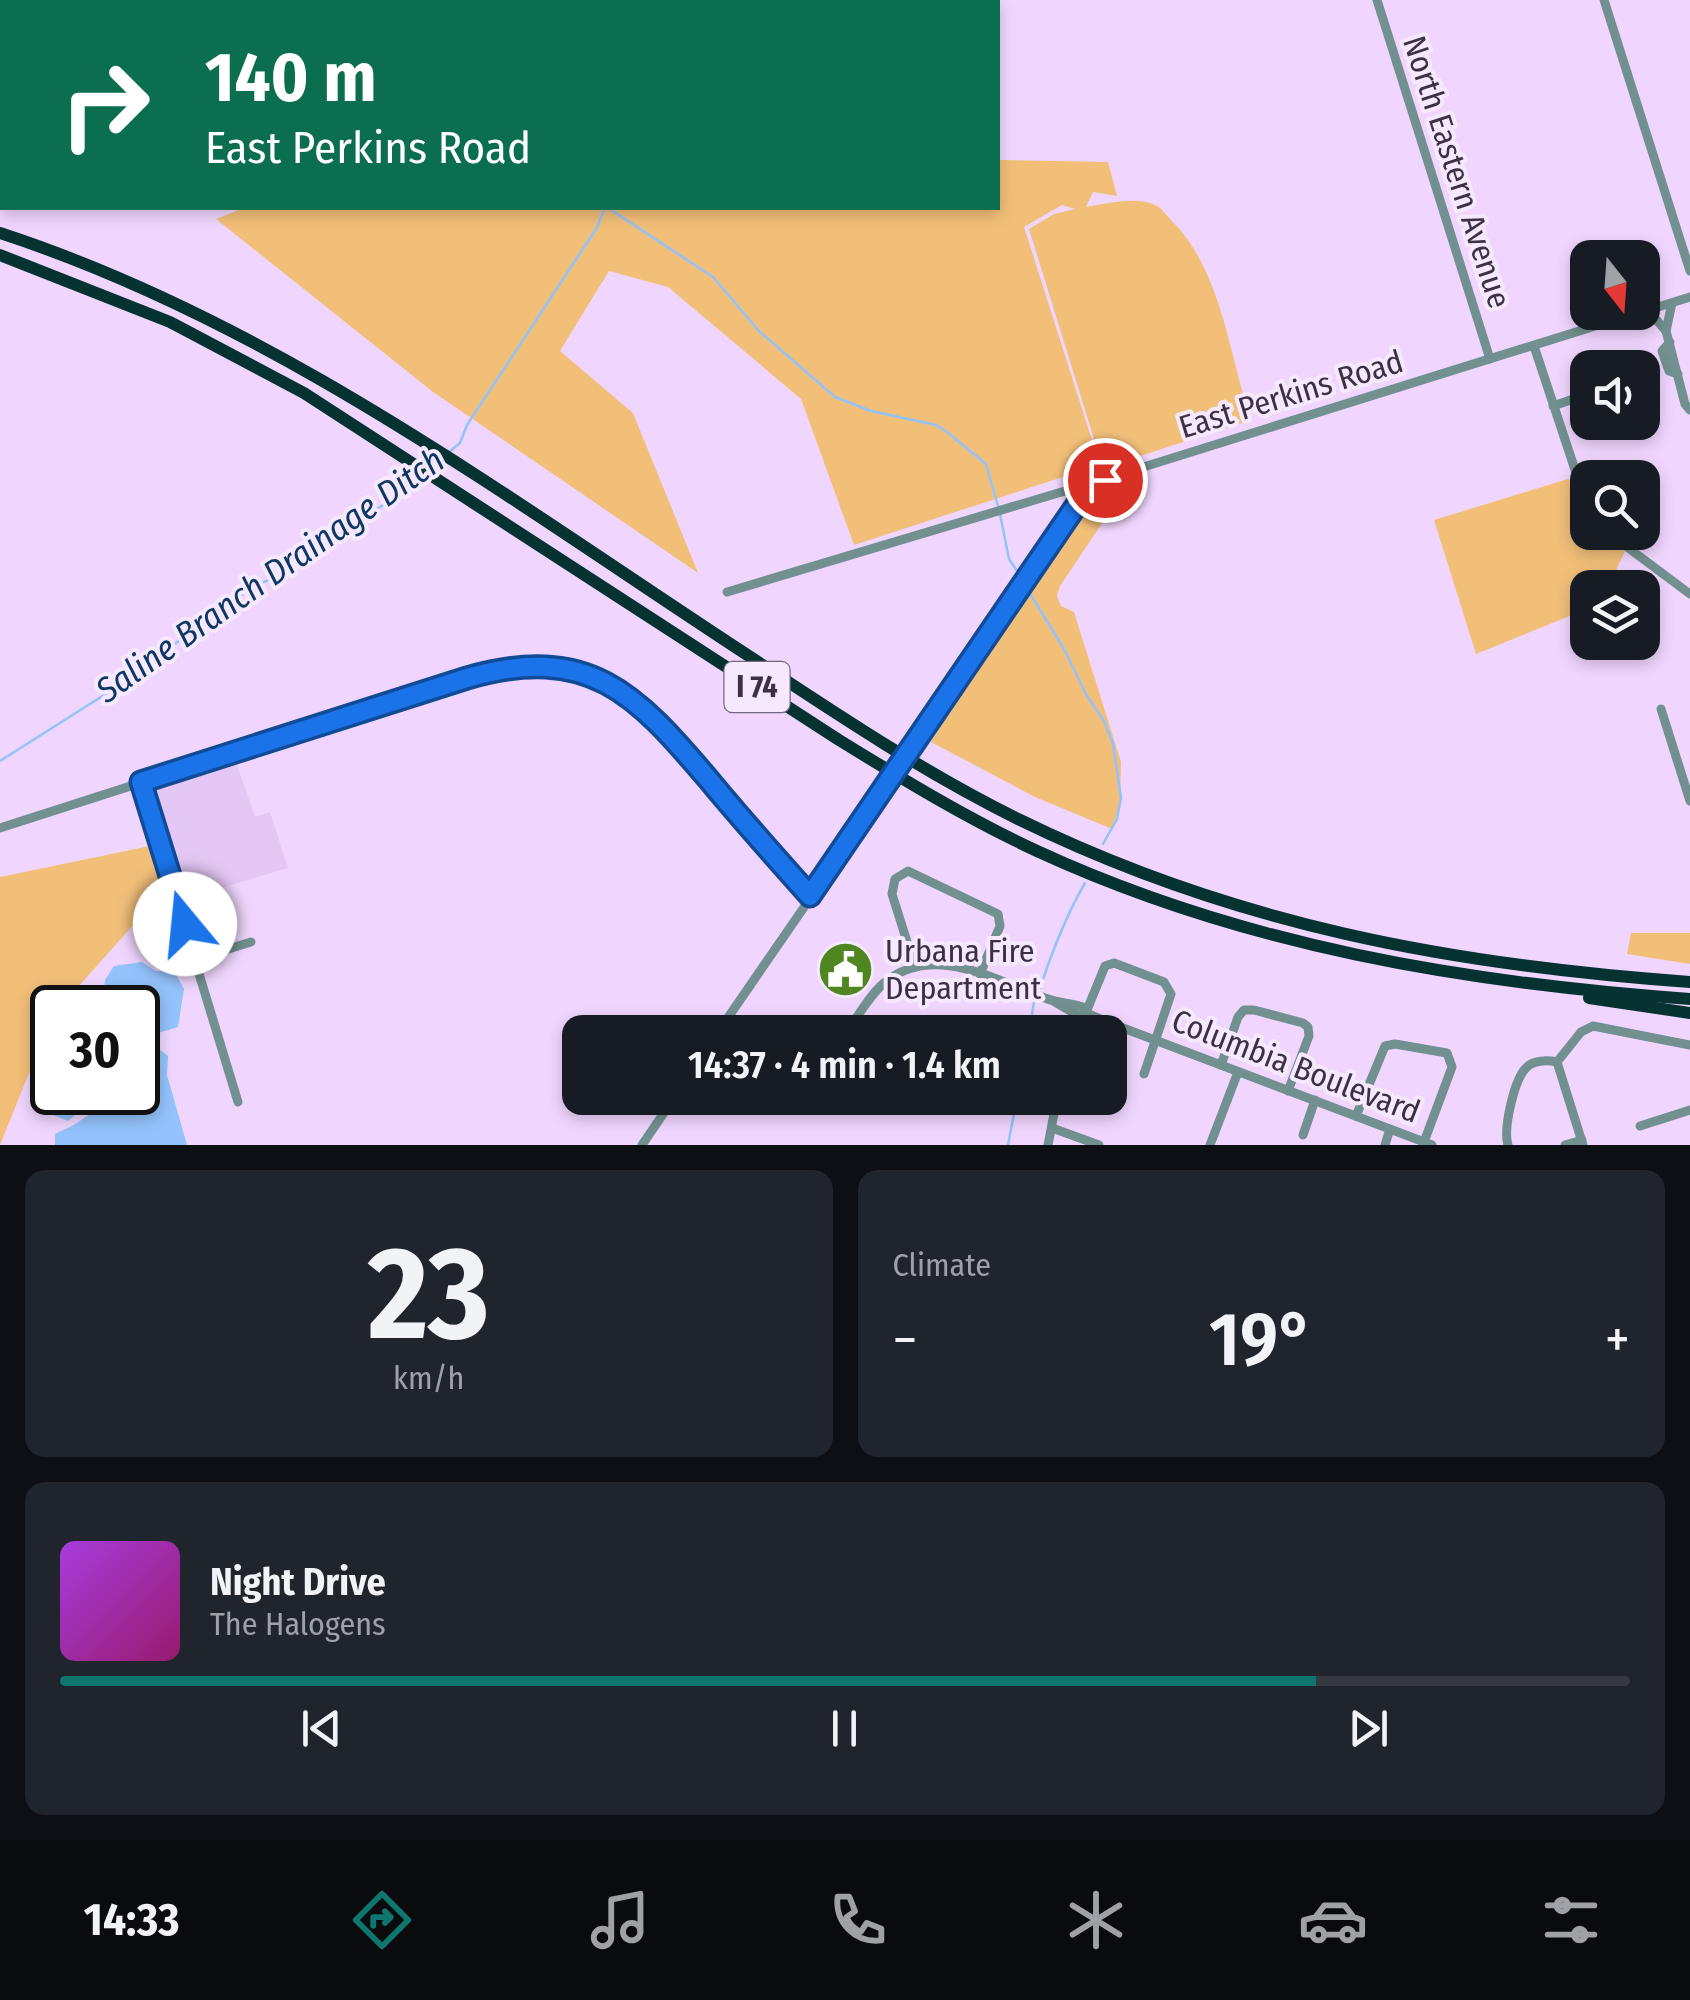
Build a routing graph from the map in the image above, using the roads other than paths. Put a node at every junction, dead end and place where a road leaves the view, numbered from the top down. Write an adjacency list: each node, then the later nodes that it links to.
1 (1377, 0): 15 (street, North Eastern Avenue)
2 (1604, 0): 7 (street)
3 (0, 223): 6 (highway)
4 (0, 233): 6 (highway, I 74)
5 (0, 254): 35 (highway, I 74)
6 (69, 255): 32 (highway, I 74)
7 (1690, 271)
8 (1690, 297): 9 (street, East Perkins Road)
9 (1672, 302): 10 (street, East Perkins Road); 13 (street)
10 (1660, 306)
11 (1660, 326): 13 (street)
12 (1586, 330): 14 (street, East Perkins Road)
13 (1666, 331): 18 (street)
14 (1534, 346): 15 (street, East Perkins Road); 17 (street)
15 (1490, 360): 20 (street, East Perkins Road)
16 (1570, 400): 17 (street)
17 (1553, 406): 19 (street)
18 (1690, 410)
19 (1571, 460)
20 (1105, 480): 22 (street, East Perkins Road); 28 (street, bridge)
21 (1631, 550): 23 (street)
22 (727, 592)
23 (1690, 594)
24 (1661, 709): 26 (street)
25 (141, 782): 27 (street); 28 (street); 30 (street)
26 (1690, 801)
27 (0, 828)
28 (810, 896): 40 (street)
29 (252, 942): 30 (street)
30 (196, 959): 50 (street)
31 (915, 966): 34 (street, Columbia Boulevard); 34 (street); 41 (street)
32 (1532, 968): 33 (highway); 36 (highway, I 74)
33 (1690, 973)
34 (980, 974): 38 (street, Columbia Boulevard)
35 (1514, 982): 37 (highway, I 74); 39 (highway)
36 (1690, 982)
37 (1690, 999)
38 (1086, 1013): 42 (street, Columbia Boulevard); 42 (street)
39 (1690, 1013)
40 (730, 1015)
41 (859, 1015)
42 (1154, 1039): 45 (street, Columbia Boulevard); 47 (street)
43 (1690, 1045): 44 (street)
44 (1557, 1062): 59 (street); 66 (street)
45 (1220, 1064): 46 (street, Columbia Boulevard); 48 (street)
46 (1238, 1072): 48 (street, Columbia Boulevard); 64 (street)
47 (1144, 1074)
48 (1288, 1091): 49 (street, Columbia Boulevard)
49 (1315, 1100): 54 (street, Columbia Boulevard); 58 (street)
50 (238, 1102)
51 (1690, 1110): 55 (street)
52 (662, 1115): 61 (street)
53 (1055, 1115): 56 (street)
54 (1356, 1116): 57 (street, Columbia Boulevard); 60 (street)
55 (1640, 1126)
56 (1052, 1128): 62 (street); 63 (street)
57 (1390, 1129): 60 (street, Columbia Boulevard); 65 (street)
58 (1303, 1135)
59 (1583, 1142): 67 (street)
60 (1428, 1143)
61 (642, 1145)
62 (1048, 1145)
63 (1099, 1145)
64 (1210, 1145)
65 (1386, 1145)
66 (1508, 1145)
67 (1564, 1145)

